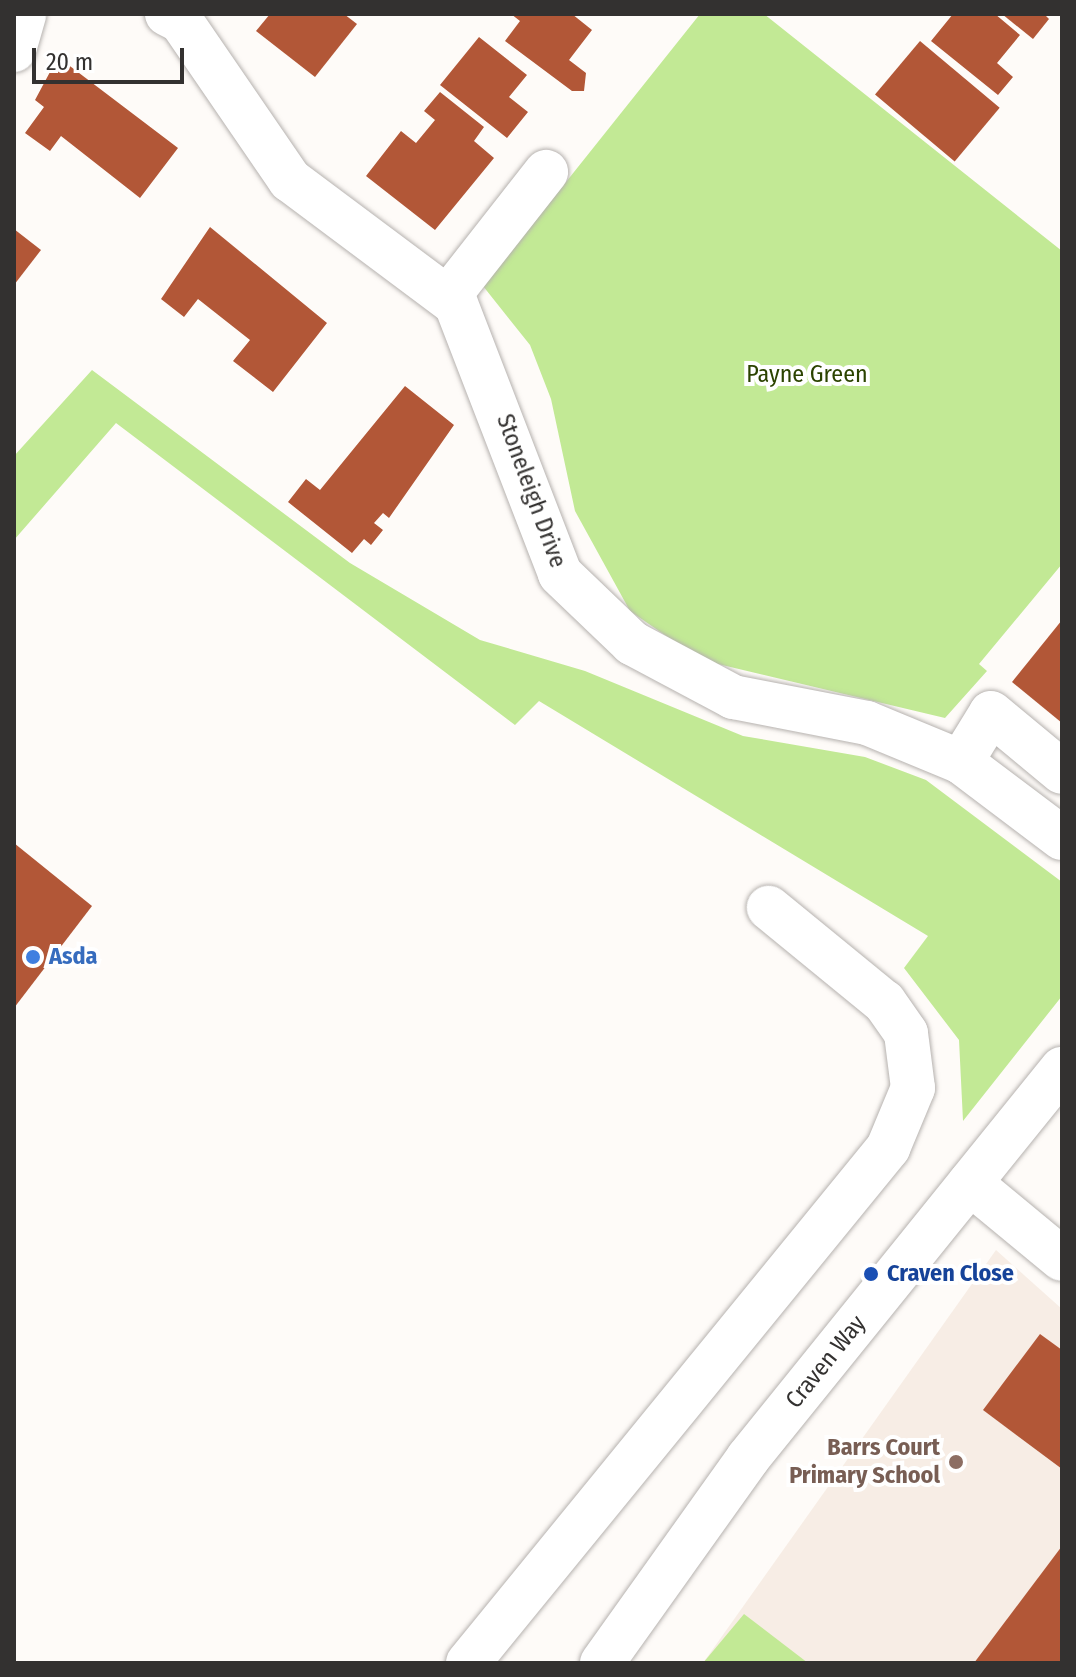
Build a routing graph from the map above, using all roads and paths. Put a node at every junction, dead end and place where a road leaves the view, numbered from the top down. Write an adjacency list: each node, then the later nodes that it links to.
1 (24, 14): 3 (street)
2 (167, 14): 5 (street, Stoneleigh Drive)
3 (14, 50)
4 (546, 172): 5 (street)
5 (448, 297): 6 (street, Stoneleigh Drive)
6 (961, 762): 7 (street); 8 (street, Stoneleigh Drive)
7 (1062, 772)
8 (1062, 838)
9 (769, 908): 13 (street)
10 (1062, 1069): 11 (street, Craven Way)
11 (970, 1183): 12 (street); 14 (street, Craven Way)
12 (1062, 1259)
13 (468, 1663)
14 (602, 1663)

